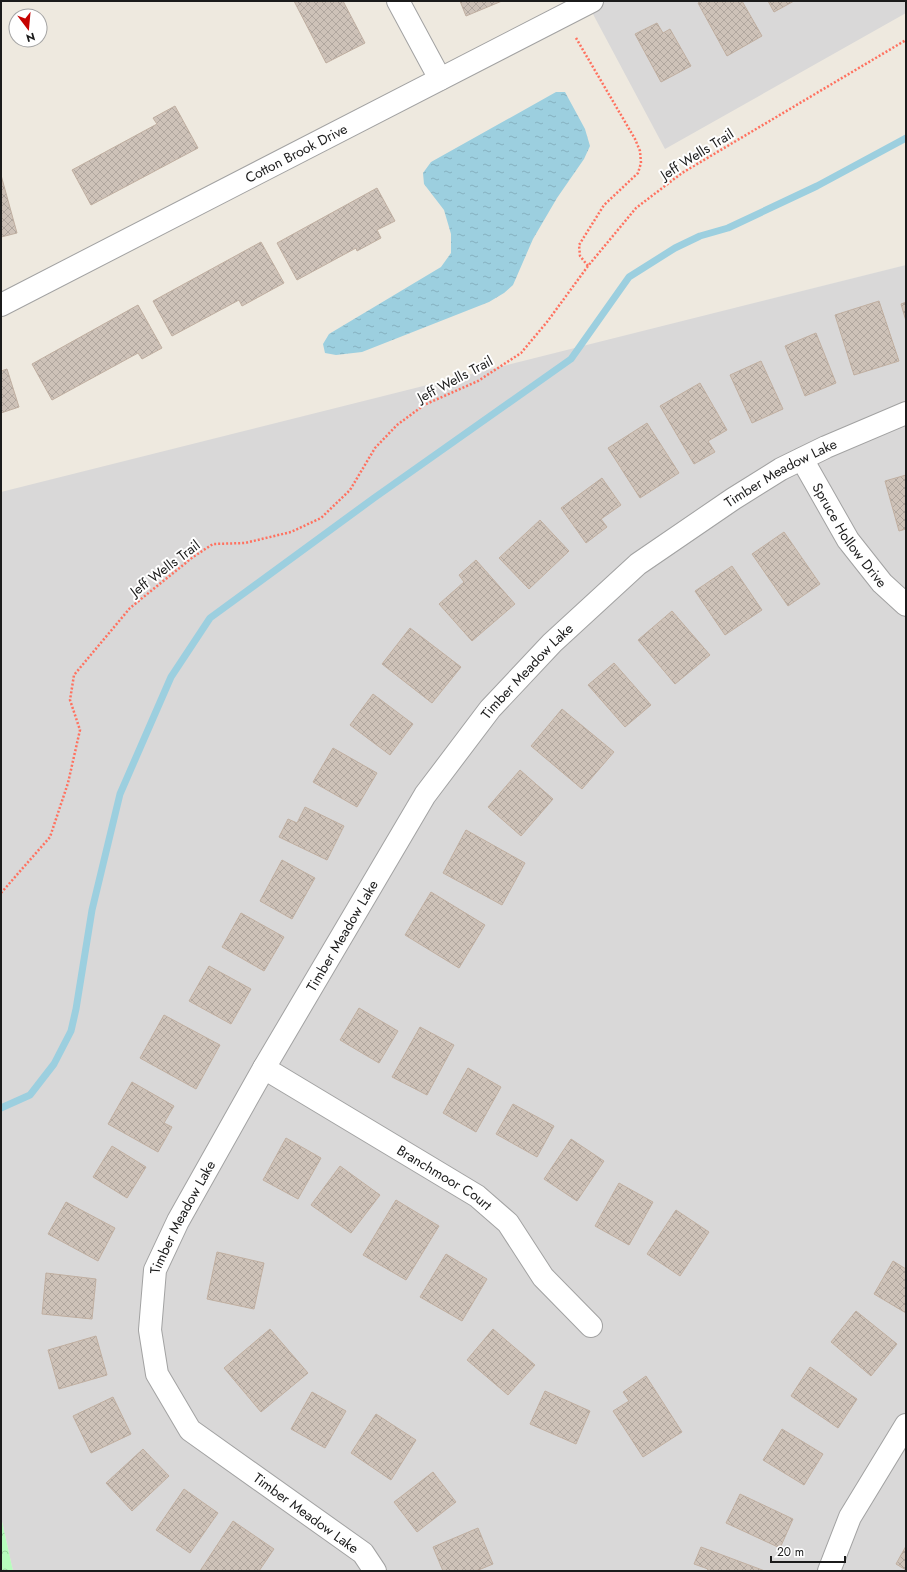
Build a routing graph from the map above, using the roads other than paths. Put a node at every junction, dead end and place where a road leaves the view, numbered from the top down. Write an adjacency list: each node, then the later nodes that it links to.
1 (398, 1): 3 (street)
2 (592, 1): 3 (street, Cotton Brook Drive)
3 (440, 79): 4 (street, Cotton Brook Drive)
4 (1, 304)
5 (906, 413): 6 (street, Timber Meadow Lake)
6 (802, 459): 7 (street, Spruce Hollow Drive); 8 (street, Timber Meadow Lake)
7 (906, 605)
8 (264, 1068): 9 (street, Branchmoor Court); 11 (street, Timber Meadow Lake)
9 (591, 1326)
10 (902, 1438): 12 (street)
11 (374, 1571)
12 (830, 1571)

